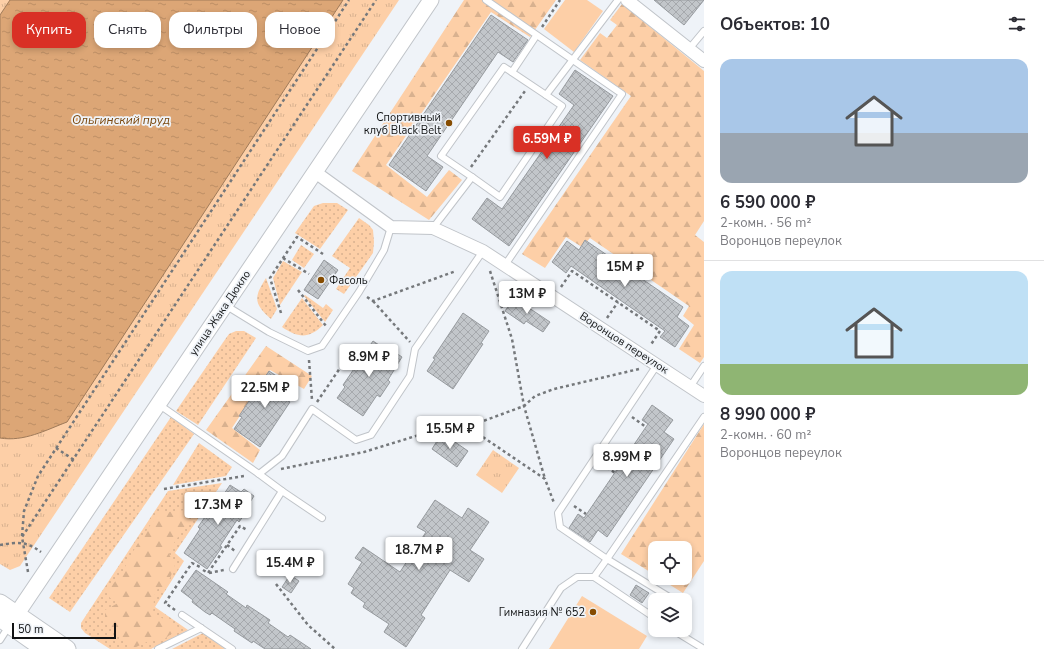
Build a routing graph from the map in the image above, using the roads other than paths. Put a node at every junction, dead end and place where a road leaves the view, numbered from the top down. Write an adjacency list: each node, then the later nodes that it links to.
1 (431, 0): 12 (street, улица Жака Дюкло)
2 (486, 0): 6 (lane)
3 (618, 0): 8 (lane)
4 (633, 2): 7 (street)
5 (704, 31): 7 (lane)
6 (536, 36): 8 (lane); 10 (lane)
7 (689, 49): 9 (street)
8 (572, 60): 11 (lane); 17 (lane)
9 (704, 61)
10 (512, 72): 11 (lane); 13 (lane)
11 (546, 95): 13 (lane)
12 (315, 172): 14 (street); 18 (street, улица Жака Дюкло)
13 (469, 175): 15 (lane)
14 (391, 227): 15 (street, Воронцов переулок); 18 (lane)
15 (433, 228): 16 (street, Воронцов переулок)
16 (483, 251): 17 (street, Воронцов переулок); 25 (lane)
17 (506, 265): 19 (street, Воронцов переулок)
18 (225, 305): 23 (street, улица Жака Дюкло)
19 (657, 365): 21 (street, Воронцов переулок); 28 (lane)
20 (704, 366): 21 (lane)
21 (690, 386): 22 (street, Воронцов переулок)
22 (704, 396)
23 (158, 404): 25 (lane); 35 (street, улица Жака Дюкло)
24 (704, 417): 28 (lane)
25 (259, 474): 26 (lane)
26 (282, 491): 27 (lane); 29 (lane)
27 (322, 518)
28 (607, 559): 30 (lane); 31 (lane)
29 (233, 569)
30 (594, 577): 33 (lane); 44 (lane)
31 (663, 593)
32 (0, 603): 35 (main road)
33 (648, 613)
34 (182, 615): 36 (lane)
35 (9, 619): 38 (lane); 40 (main road); 41 (main road)
36 (201, 628): 42 (lane); 43 (lane)
37 (686, 637): 39 (lane)
38 (0, 640)
39 (704, 648)
40 (44, 649)
41 (67, 649)
42 (158, 649)
43 (232, 649)
44 (522, 649)

